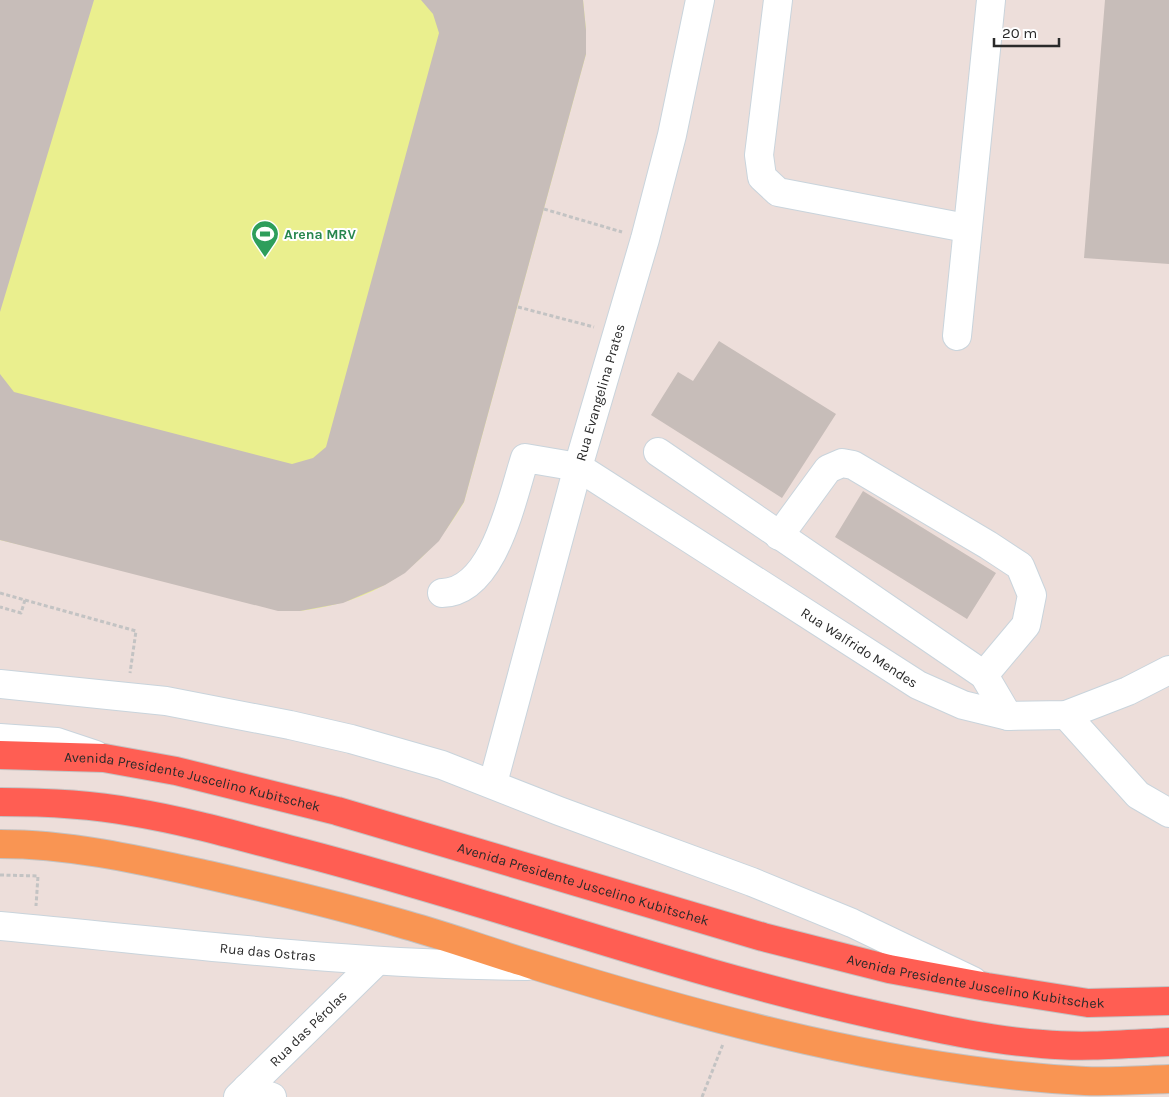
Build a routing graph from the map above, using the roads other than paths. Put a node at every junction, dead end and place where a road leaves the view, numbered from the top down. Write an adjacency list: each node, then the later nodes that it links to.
1 (700, 0): 7 (street, Rua Evangelina Prates)
2 (778, 0): 4 (street)
3 (990, 0): 4 (street)
4 (966, 228): 5 (street)
5 (957, 336)
6 (658, 452): 8 (street)
7 (578, 467): 9 (street); 14 (street, Rua Walfrido Mendes); 18 (street, Rua Evangelina Prates)
8 (779, 536): 11 (street); 11 (street)
9 (442, 593)
10 (1169, 670): 13 (street, Rua Walfrido Mendes)
11 (984, 674): 14 (street)
12 (0, 684): 18 (street)
13 (1066, 715): 14 (street, Rua Walfrido Mendes); 20 (street)
14 (1008, 716)
15 (0, 738): 17 (street)
16 (0, 754): 17 (highway, Avenida Presidente Juscelino Kubitschek)
17 (104, 758): 25 (highway, Avenida Presidente Juscelino Kubitschek)
18 (492, 784): 25 (street)
19 (0, 802): 27 (highway)
20 (1169, 813)
21 (0, 844): 24 (main road)
22 (0, 926): 23 (street, Rua das Ostras)
23 (377, 961): 24 (street, Rua das Ostras); 29 (street, Rua das Pérolas)
24 (535, 966): 28 (main road)
25 (986, 987): 26 (highway, Avenida Presidente Juscelino Kubitschek)
26 (1169, 1001)
27 (1169, 1042)
28 (1169, 1079)
29 (252, 1094)

